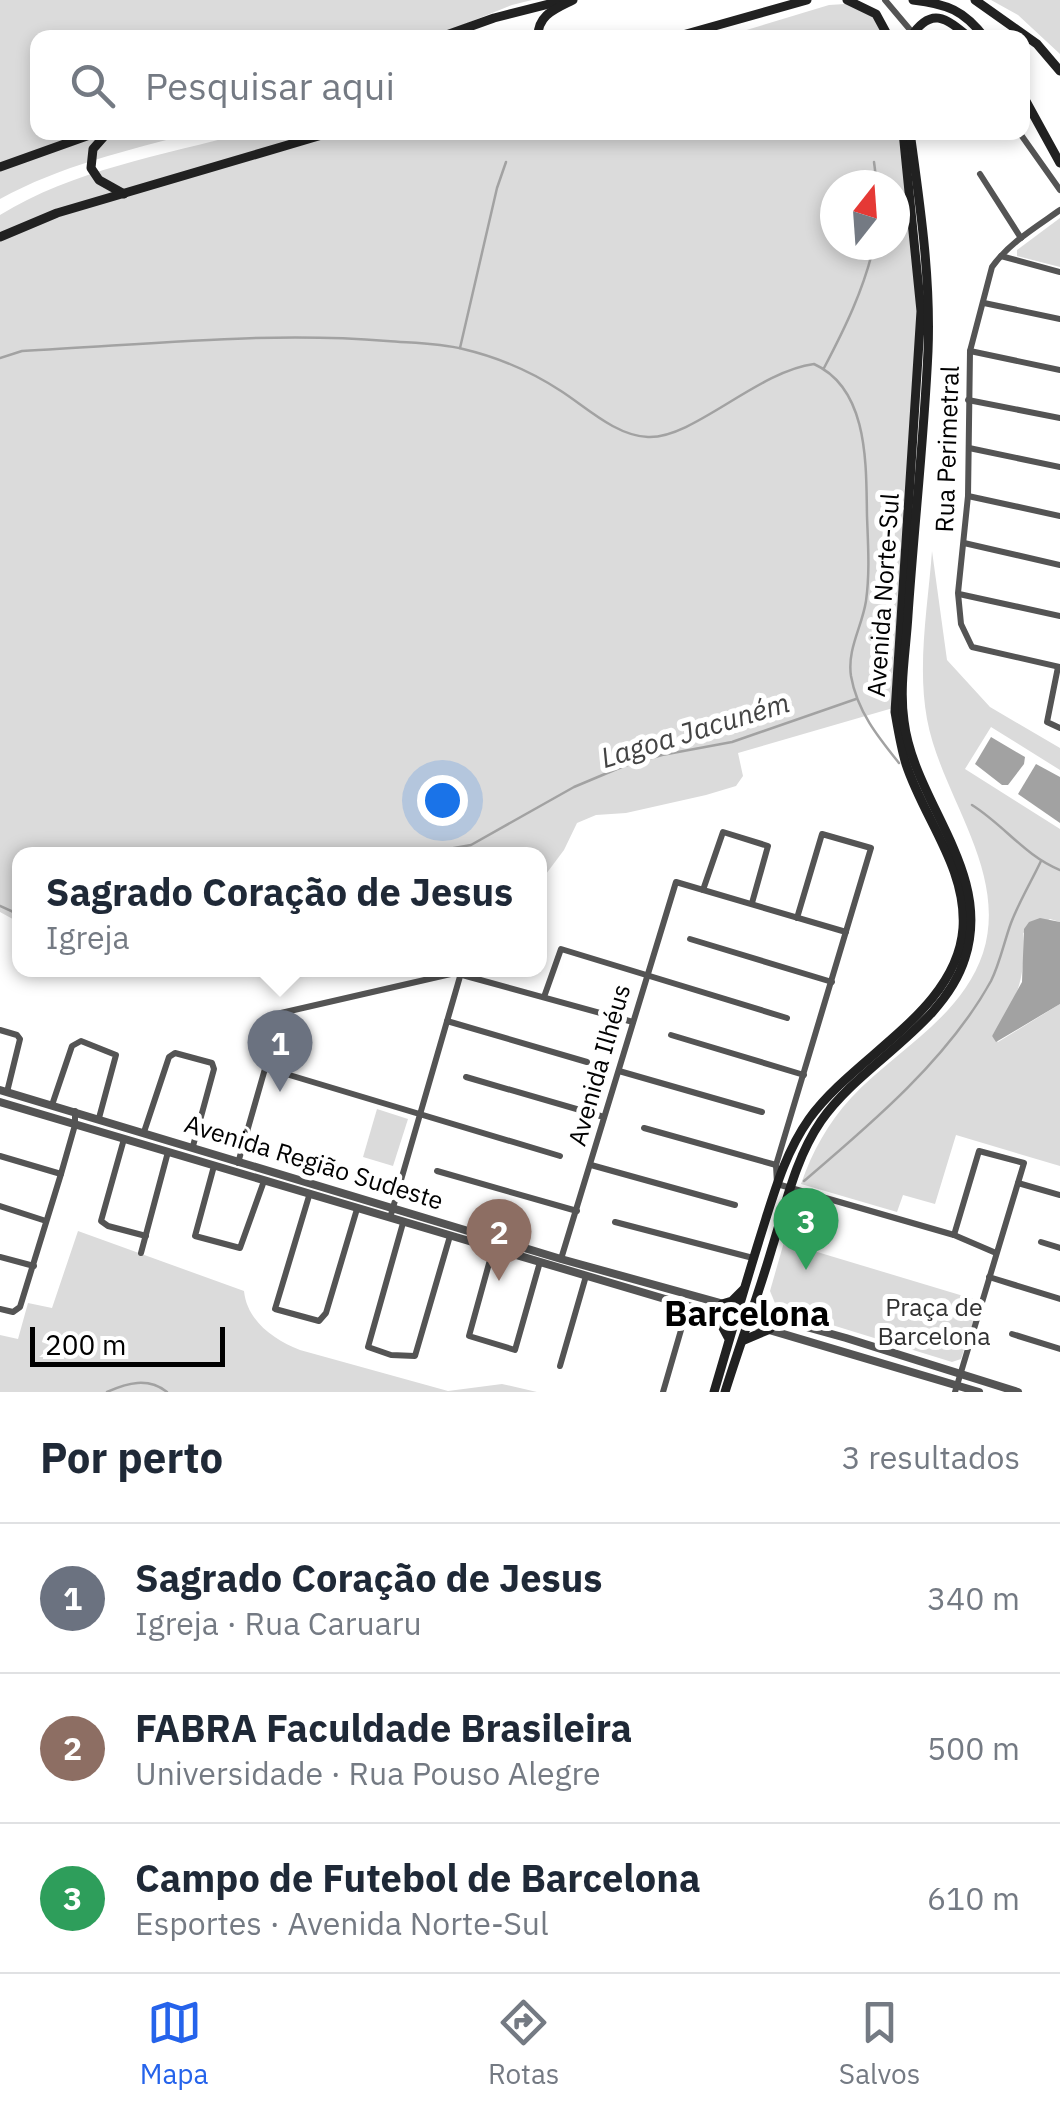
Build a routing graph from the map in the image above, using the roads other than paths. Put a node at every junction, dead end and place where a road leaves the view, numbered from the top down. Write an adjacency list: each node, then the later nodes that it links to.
1 (564, 0): 8 (main road)
2 (573, 0): 9 (main road)
3 (807, 0): 10 (main road)
4 (847, 0): 11 (main road)
5 (884, 0): 12 (street)
6 (913, 0): 15 (main road)
7 (975, 0): 16 (main road)
8 (462, 30)
9 (539, 30)
10 (700, 30)
11 (885, 30)
12 (908, 30)
13 (918, 30): 14 (main road)
14 (960, 30)
15 (979, 30)
16 (1017, 30)
17 (1030, 39): 18 (main road)
18 (1060, 71)
19 (1030, 106): 21 (main road)
20 (1030, 114): 21 (main road)
21 (1036, 115): 28 (main road)
22 (76, 140): 29 (main road)
23 (101, 140): 32 (main road)
24 (305, 140): 32 (main road)
25 (907, 140): 100 (main road, Avenida Norte-Sul)
26 (907, 140): 101 (main road, Avenida Norte-Sul)
27 (1025, 140): 31 (street)
28 (1057, 157)
29 (0, 167)
30 (980, 174): 35 (street)
31 (1060, 190)
32 (124, 194): 34 (main road)
33 (1060, 210): 35 (street)
34 (0, 238)
35 (1022, 238): 36 (street)
36 (1000, 256): 37 (street); 38 (street, Rua Perimetral)
37 (1060, 272)
38 (984, 303): 39 (street); 40 (street, Rua Perimetral)
39 (1060, 318)
40 (970, 351): 41 (street); 42 (street, Rua Perimetral)
41 (1060, 370)
42 (968, 400): 43 (street); 44 (street, Rua Perimetral)
43 (1060, 418)
44 (969, 448): 45 (street); 46 (street, Rua Perimetral)
45 (1060, 467)
46 (968, 496): 47 (street); 48 (street, Rua Perimetral)
47 (1060, 516)
48 (964, 544): 49 (street); 50 (street, Rua Perimetral)
49 (1060, 565)
50 (958, 594): 51 (street); 52 (street, Rua Perimetral)
51 (1060, 616)
52 (1059, 667): 53 (street)
53 (1060, 728)
54 (704, 890): 55 (street); 55 (street); 59 (street, Avenida Ilhéus)
55 (752, 903): 56 (street)
56 (797, 918): 57 (street); 57 (street)
57 (846, 932): 63 (street)
58 (690, 940): 63 (street)
59 (646, 974): 64 (street); 65 (street); 67 (street, Avenida Ilhéus)
60 (444, 977): 71 (street)
61 (461, 977): 66 (street)
62 (476, 977): 64 (street)
63 (832, 982): 73 (street)
64 (544, 997): 67 (street)
65 (787, 1018)
66 (447, 1020): 70 (street); 80 (street)
67 (632, 1022): 72 (street, Avenida Ilhéus)
68 (0, 1030): 75 (street)
69 (671, 1035): 73 (street)
70 (587, 1062)
71 (266, 1068): 80 (street); 91 (street)
72 (619, 1070): 79 (street); 81 (street, Avenida Ilhéus)
73 (804, 1076): 92 (street)
74 (466, 1077): 81 (street)
75 (3, 1091): 77 (street, Avenida Região Sudeste)
76 (0, 1102): 83 (street, Avenida Região Sudeste)
77 (52, 1104): 78 (street, Avenida Região Sudeste); 82 (street)
78 (75, 1112): 82 (street, Avenida Região Sudeste); 83 (street)
79 (762, 1112)
80 (420, 1114): 90 (street); 106 (street)
81 (604, 1117): 93 (street, Avenida Ilhéus)
82 (99, 1118): 85 (street, Avenida Região Sudeste)
83 (75, 1124): 86 (street, Avenida Região Sudeste); 97 (street)
84 (644, 1128): 92 (street)
85 (144, 1132): 87 (street, Avenida Região Sudeste); 87 (street)
86 (124, 1139): 88 (street, Avenida Região Sudeste); 114 (street)
87 (193, 1146): 91 (street, Avenida Região Sudeste)
88 (168, 1152): 94 (street, Avenida Região Sudeste); 114 (street)
89 (0, 1156): 97 (street)
90 (560, 1156)
91 (239, 1160): 96 (street); 106 (street, Avenida Região Sudeste)
92 (776, 1164): 100 (street)
93 (592, 1165): 104 (street); 108 (street, Avenida Ilhéus)
94 (214, 1166): 96 (street, Avenida Região Sudeste); 98 (street)
95 (438, 1171): 108 (street)
96 (236, 1172): 98 (street, Avenida Região Sudeste)
97 (61, 1174): 110 (street)
98 (264, 1181): 103 (street, Avenida Região Sudeste)
99 (1018, 1183): 102 (street); 113 (street); 120 (street)
100 (776, 1184): 101 (street); 122 (main road, Avenida Norte-Sul)
101 (790, 1187): 113 (street); 129 (main road, Avenida Norte-Sul)
102 (1060, 1195)
103 (309, 1196): 107 (street, Avenida Região Sudeste); 107 (street)
104 (735, 1205)
105 (0, 1206): 110 (street)
106 (393, 1206): 109 (street); 123 (street, Avenida Região Sudeste)
107 (357, 1209): 109 (street, Avenida Região Sudeste)
108 (577, 1211): 123 (street, Avenida Ilhéus)
109 (390, 1218): 111 (street, Avenida Região Sudeste)
110 (47, 1221): 125 (street)
111 (403, 1222): 115 (street, Avenida Região Sudeste); 115 (street)
112 (615, 1222): 122 (street)
113 (954, 1235): 120 (street)
114 (146, 1236): 119 (street)
115 (450, 1236): 117 (street, Avenida Região Sudeste)
116 (1041, 1242): 118 (street)
117 (494, 1248): 124 (street, Avenida Região Sudeste); 124 (street)
118 (1060, 1248)
119 (141, 1253)
120 (996, 1253): 127 (street)
121 (0, 1256): 125 (street)
122 (754, 1258): 128 (main road, Avenida Norte-Sul)
123 (561, 1259): 133 (street, Avenida Região Sudeste)
124 (540, 1262): 126 (street, Avenida Região Sudeste)
125 (34, 1266): 132 (street)
126 (586, 1276): 131 (street, Avenida Região Sudeste); 146 (street)
127 (990, 1277): 130 (street); 147 (street)
128 (744, 1288): 133 (main road); 134 (main road, Avenida Norte-Sul)
129 (758, 1294): 135 (main road); 136 (main road, Avenida Norte-Sul)
130 (1060, 1298)
131 (688, 1306): 133 (street, Avenida Região Sudeste); 149 (street)
132 (0, 1309)
133 (718, 1309): 134 (street, Avenida Região Sudeste); 141 (main road)
134 (737, 1313): 136 (street, Avenida Região Sudeste); 141 (main road, Avenida Norte-Sul)
135 (766, 1316): 136 (street, Avenida Região Sudeste); 138 (street, Avenida Região Sudeste)
136 (751, 1317): 137 (street, Avenida Região Sudeste); 142 (main road, Avenida Norte-Sul)
137 (770, 1328): 142 (main road); 143 (street, Avenida Região Sudeste)
138 (824, 1332): 140 (street, Avenida Região Sudeste); 143 (street)
139 (1012, 1334): 144 (street)
140 (846, 1338): 145 (street); 147 (street, Avenida Região Sudeste)
141 (729, 1342): 150 (main road, Avenida Norte-Sul)
142 (742, 1342): 151 (main road, Avenida Norte-Sul)
143 (820, 1345): 145 (street, Avenida Região Sudeste)
144 (1060, 1349)
145 (842, 1352): 148 (street, Avenida Região Sudeste)
146 (560, 1366)
147 (960, 1374): 148 (street); 153 (street, Avenida Região Sudeste)
148 (956, 1389): 152 (street, Avenida Região Sudeste)
149 (662, 1392)
150 (714, 1392)
151 (726, 1392)
152 (979, 1392)
153 (1018, 1392)

